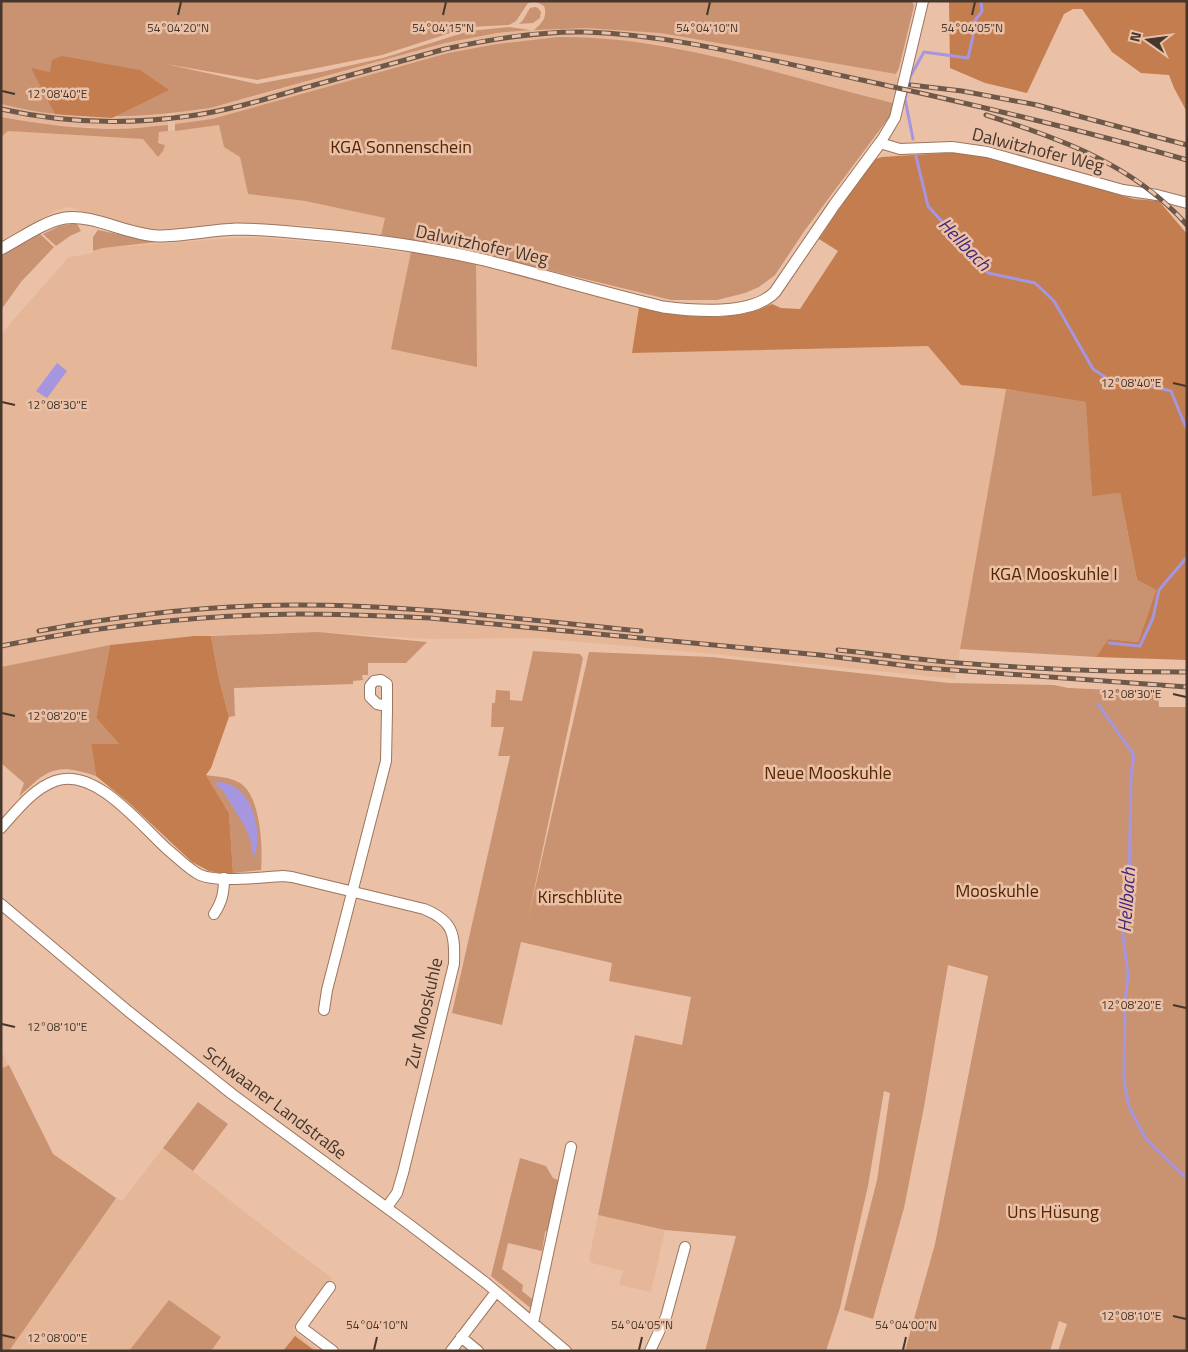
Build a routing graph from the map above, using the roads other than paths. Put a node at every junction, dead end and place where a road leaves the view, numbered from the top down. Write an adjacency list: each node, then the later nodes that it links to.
1 (923, 1): 2 (street, Dalwitzhofer Weg)
2 (880, 143): 3 (street, Dalwitzhofer Weg); 4 (street, Dalwitzhofer Weg)
3 (1187, 203)
4 (1, 249)
5 (387, 706): 8 (street)
6 (1, 828): 7 (street, Zur Mooskuhle)
7 (224, 878): 8 (street, Zur Mooskuhle); 10 (street)
8 (352, 891): 11 (street); 13 (street, Zur Mooskuhle)
9 (1, 904): 13 (street, Schwaaner Landstraße)
10 (214, 914)
11 (324, 1010)
12 (571, 1147): 17 (street)
13 (387, 1207): 16 (street, Schwaaner Landstraße)
14 (685, 1247): 23 (street)
15 (330, 1287): 19 (street)
16 (496, 1292): 17 (street, Schwaaner Landstraße); 18 (street)
17 (533, 1323): 22 (street, Schwaaner Landstraße)
18 (461, 1337): 20 (street); 21 (street)
19 (333, 1351)
20 (451, 1351)
21 (478, 1351)
22 (566, 1351)
23 (650, 1351)

